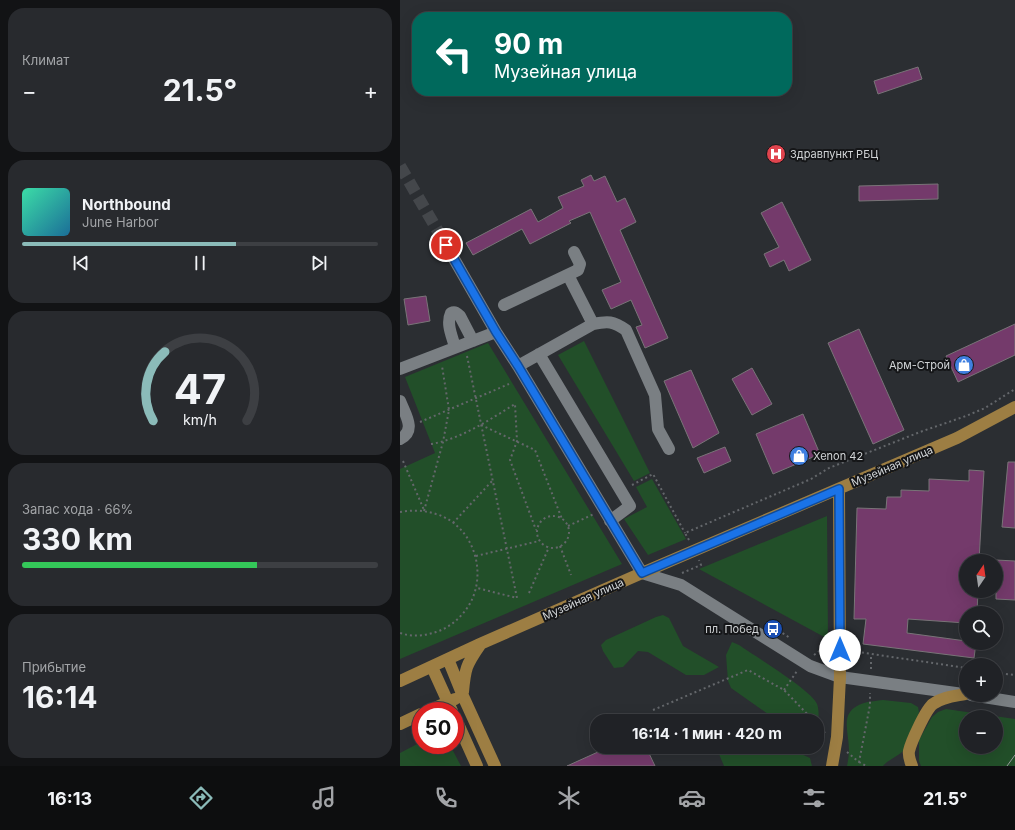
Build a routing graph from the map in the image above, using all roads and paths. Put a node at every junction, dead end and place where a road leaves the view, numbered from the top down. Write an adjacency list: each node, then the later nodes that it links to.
1 (446, 245): 6 (street)
2 (574, 252): 3 (street)
3 (568, 275): 4 (street); 5 (street)
4 (504, 305)
5 (593, 324): 9 (street); 24 (street)
6 (496, 332): 7 (street); 10 (street)
7 (464, 344): 8 (street); 14 (path)
8 (440, 353): 11 (street); 17 (path)
9 (539, 354): 10 (street); 31 (street)
10 (518, 366): 31 (street)
11 (400, 369)
12 (509, 384): 14 (path)
13 (1015, 389): 38 (path)
14 (476, 398): 17 (path); 18 (path)
15 (400, 401): 19 (street)
16 (1015, 407): 27 (main road, Музейная улица)
17 (449, 410): 19 (path); 22 (path)
18 (481, 425): 21 (path); 21 (path); 22 (path); 26 (path)
19 (410, 426): 20 (street)
20 (400, 439)
21 (517, 441): 30 (path); 33 (path)
22 (443, 442): 23 (path); 28 (path)
23 (431, 444)
24 (669, 449)
25 (403, 461): 28 (path)
26 (492, 480): 32 (path); 37 (path)
27 (839, 489): 38 (main road, Музейная улица); 49 (main road)
28 (424, 511): 29 (path); 32 (path)
29 (400, 512)
30 (562, 519): 33 (path); 35 (path)
31 (610, 521): 40 (street)
32 (453, 523): 39 (path)
33 (536, 530): 34 (path)
34 (539, 541): 36 (path); 37 (path)
35 (560, 546): 36 (path); 41 (path)
36 (549, 547): 44 (path)
37 (506, 549): 39 (path); 43 (path)
38 (694, 551): 40 (main road, Музейная улица); 42 (path)
39 (476, 556): 43 (path)
40 (642, 573): 48 (main road, Музейная улица); 57 (street)
41 (571, 575)
42 (686, 578)
43 (477, 588): 46 (path)
44 (529, 593)
45 (769, 625): 47 (path)
46 (400, 633)
47 (792, 640)
48 (480, 644): 52 (main road, Музейная улица); 61 (main road)
49 (840, 650): 50 (path); 51 (path); 57 (main road)
50 (871, 654): 54 (path); 59 (path)
51 (812, 656)
52 (448, 659): 53 (main road, Музейная улица); 61 (main road)
53 (432, 667): 58 (main road, Музейная улица); 64 (main road)
54 (959, 667)
55 (1003, 674): 56 (path)
56 (1015, 676)
57 (840, 677): 59 (street); 73 (main road)
58 (400, 681)
59 (870, 681): 60 (street); 74 (path)
60 (959, 693)
61 (463, 696): 65 (main road); 76 (main road)
62 (959, 696): 79 (main road)
63 (1003, 700): 66 (street)
64 (448, 702)
65 (456, 702)
66 (1015, 702)
67 (654, 710): 68 (path)
68 (807, 714)
69 (412, 718): 70 (main road)
70 (400, 724)
71 (824, 731): 73 (path)
72 (464, 737): 75 (main road)
73 (836, 744): 74 (path); 77 (main road)
74 (859, 762): 78 (path)
75 (477, 766)
76 (495, 766)
77 (832, 766)
78 (866, 766)
79 (912, 766)

